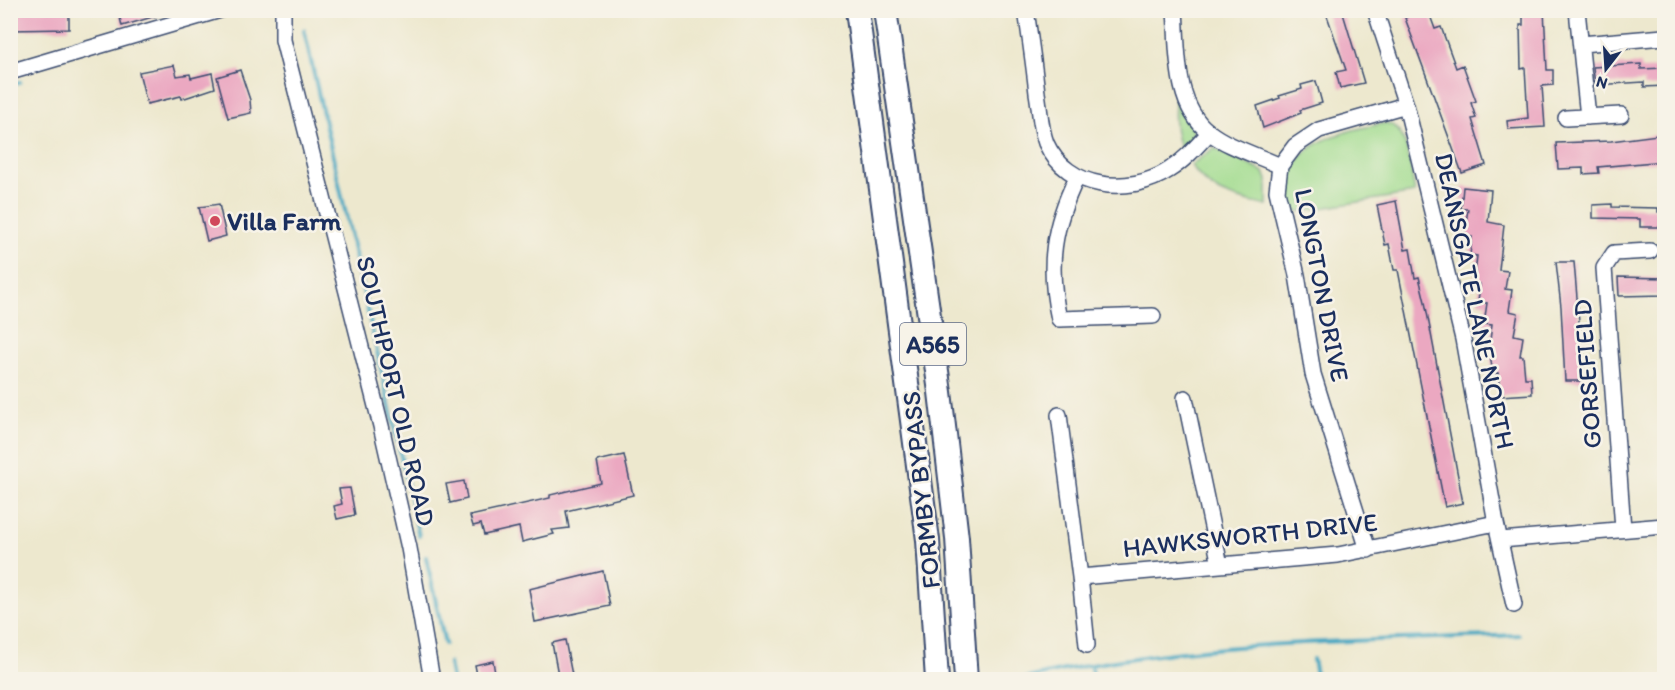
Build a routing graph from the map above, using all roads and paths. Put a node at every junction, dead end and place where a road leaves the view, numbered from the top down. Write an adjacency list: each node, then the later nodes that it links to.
1 (220, 10): 11 (street)
2 (283, 10): 32 (street, SOUTHPORT OLD ROAD)
3 (857, 10): 33 (highway, FORMBY BYPASS / A565)
4 (885, 10): 34 (highway, FORMBY BYPASS / A565)
5 (1026, 10): 18 (street)
6 (1175, 10): 16 (street)
7 (1375, 10): 12 (street, DEANSGATE LANE NORTH)
8 (1577, 10): 10 (street)
9 (1665, 37): 10 (street)
10 (1581, 44): 14 (street)
11 (10, 72)
12 (1406, 105): 17 (street, LONGTON DRIVE); 23 (street, DEANSGATE LANE NORTH)
13 (1622, 115): 14 (street)
14 (1588, 117): 15 (street)
15 (1566, 118)
16 (1209, 133): 17 (street); 18 (street)
17 (1280, 166): 27 (street, LONGTON DRIVE)
18 (1077, 177): 20 (street)
19 (1650, 251): 25 (street, GORSEFIELD)
20 (1153, 316)
21 (1185, 398): 28 (street)
22 (1059, 415): 29 (street)
23 (1496, 523): 26 (street, DEANSGATE LANE NORTH); 27 (street, HAWKSWORTH DRIVE)
24 (1665, 526): 25 (street)
25 (1623, 529): 26 (street)
26 (1501, 540): 30 (street, DEANSGATE LANE NORTH)
27 (1368, 550): 28 (street, HAWKSWORTH DRIVE)
28 (1220, 565): 29 (street, HAWKSWORTH DRIVE)
29 (1080, 577): 31 (street)
30 (1514, 605)
31 (1087, 645)
32 (432, 680)
33 (937, 680)
34 (966, 680)

